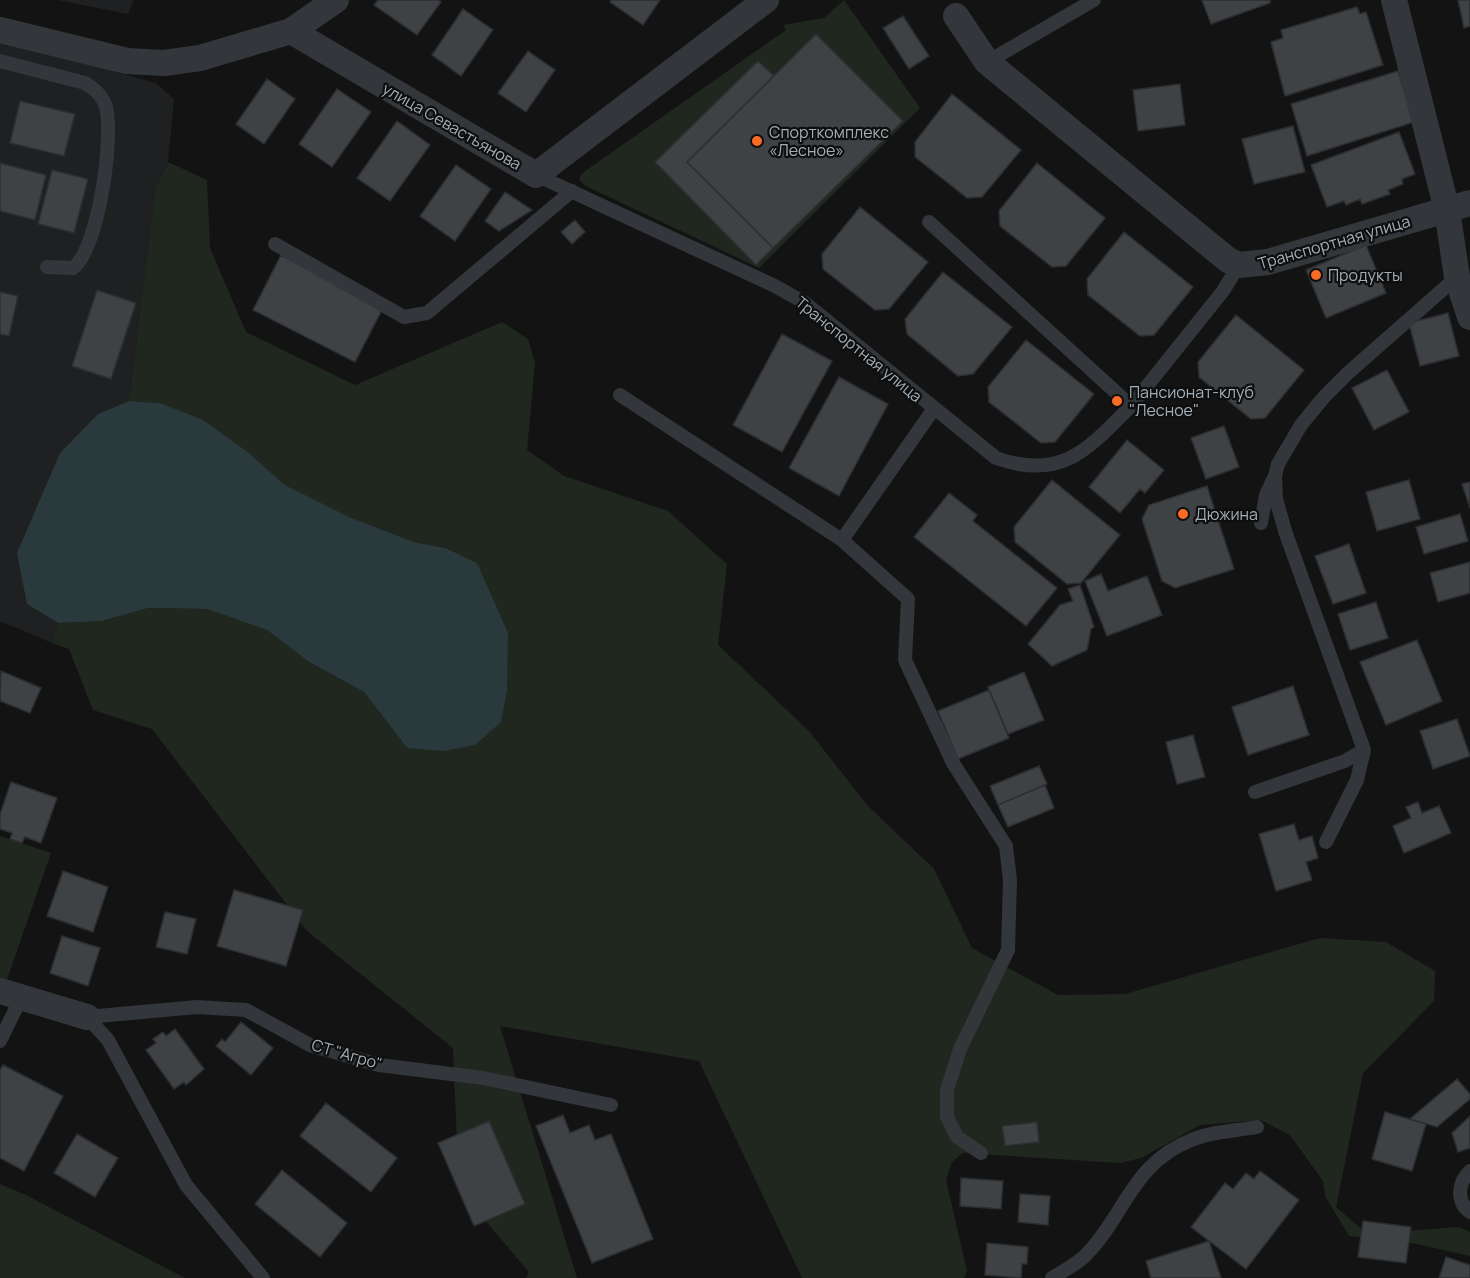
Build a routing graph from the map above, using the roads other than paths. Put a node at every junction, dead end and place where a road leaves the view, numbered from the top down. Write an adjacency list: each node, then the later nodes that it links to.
1 (336, 0): 7 (street)
2 (766, 0): 10 (street, улица Севастьянова)
3 (1094, 0): 9 (lane)
4 (1394, 0): 12 (street)
5 (956, 16): 9 (street, Транспортная улица)
6 (0, 30): 7 (street)
7 (291, 31): 10 (street, улица Севастьянова)
8 (0, 61): 16 (lane)
9 (987, 62): 15 (street, Транспортная улица)
10 (536, 175): 11 (lane, Транспортная улица)
11 (572, 191): 14 (lane); 21 (lane, Транспортная улица)
12 (1459, 206): 15 (street, Транспортная улица); 17 (street)
13 (929, 222): 20 (lane)
14 (275, 244)
15 (1239, 265): 20 (lane, Транспортная улица)
16 (46, 267)
17 (1457, 277): 18 (street); 22 (lane)
18 (1470, 317)
19 (620, 395): 24 (lane)
20 (1131, 406): 21 (lane, Транспортная улица)
21 (933, 410): 24 (lane)
22 (1275, 476): 23 (lane); 25 (lane)
23 (1261, 523)
24 (842, 540): 33 (lane)
25 (1364, 750): 26 (lane); 27 (lane)
26 (1255, 792)
27 (1326, 842)
28 (11, 994): 29 (street); 30 (lane)
29 (87, 1017): 31 (lane, СТ "Агро"); 36 (lane)
30 (0, 1041)
31 (611, 1105)
32 (1257, 1127): 37 (lane)
33 (981, 1153)
34 (1470, 1171): 35 (lane)
35 (1470, 1212)
36 (263, 1278)
37 (1052, 1278)

